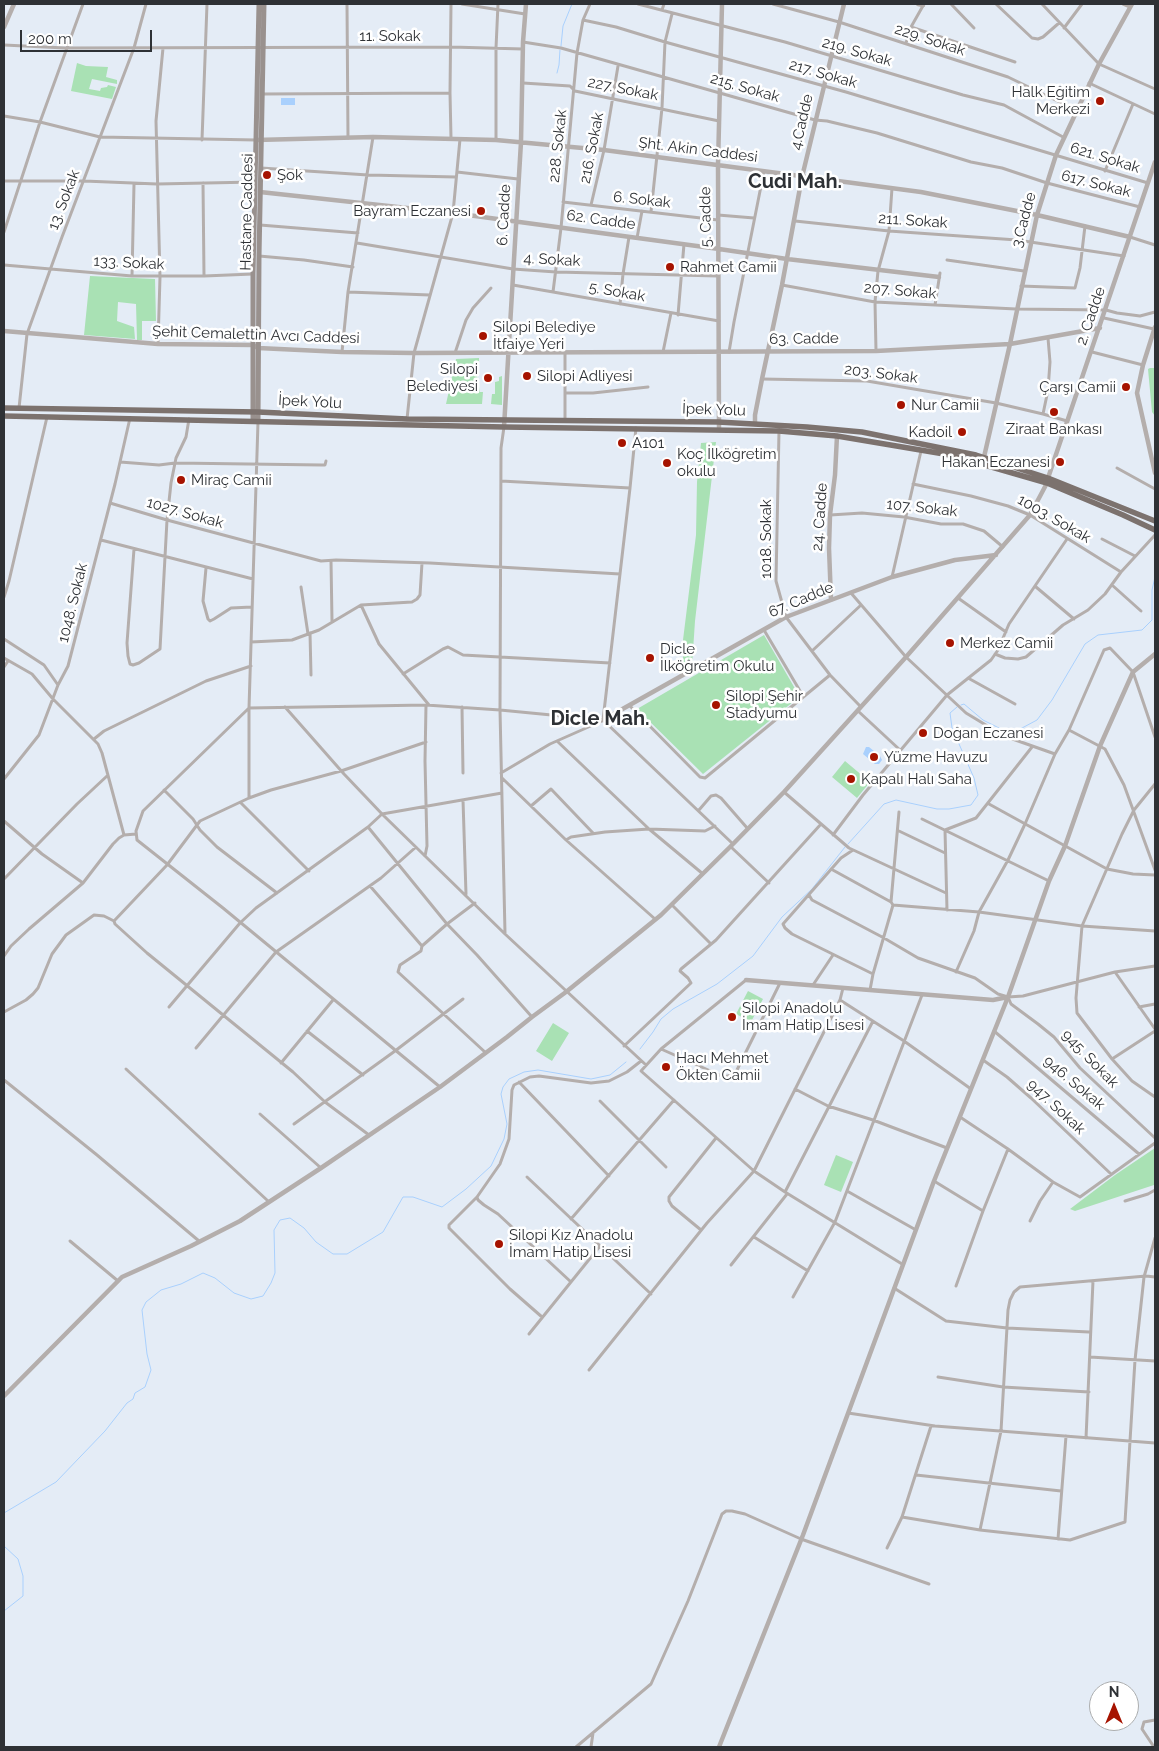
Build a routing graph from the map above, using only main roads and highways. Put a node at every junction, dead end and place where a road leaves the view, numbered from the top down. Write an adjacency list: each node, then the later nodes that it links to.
1 (259, 4): 3 (main road, Hastane Caddesi)
2 (264, 4): 3 (main road, Hastane Caddesi)
3 (260, 49): 4 (main road, Hastane Caddesi); 4 (main road, Hastane Caddesi)
4 (259, 140): 5 (main road, Hastane Caddesi); 5 (main road, Hastane Caddesi)
5 (255, 347): 7 (main road, Hastane Caddesi)
6 (4, 408): 7 (highway, İpek Yolu)
7 (255, 412): 9 (main road, Hastane Caddesi); 10 (highway, İpek Yolu)
8 (4, 416): 9 (highway)
9 (256, 420): 10 (highway)
10 (1047, 481): 11 (highway, İpek Yolu); 12 (highway)
11 (1155, 521)
12 (1155, 530)

